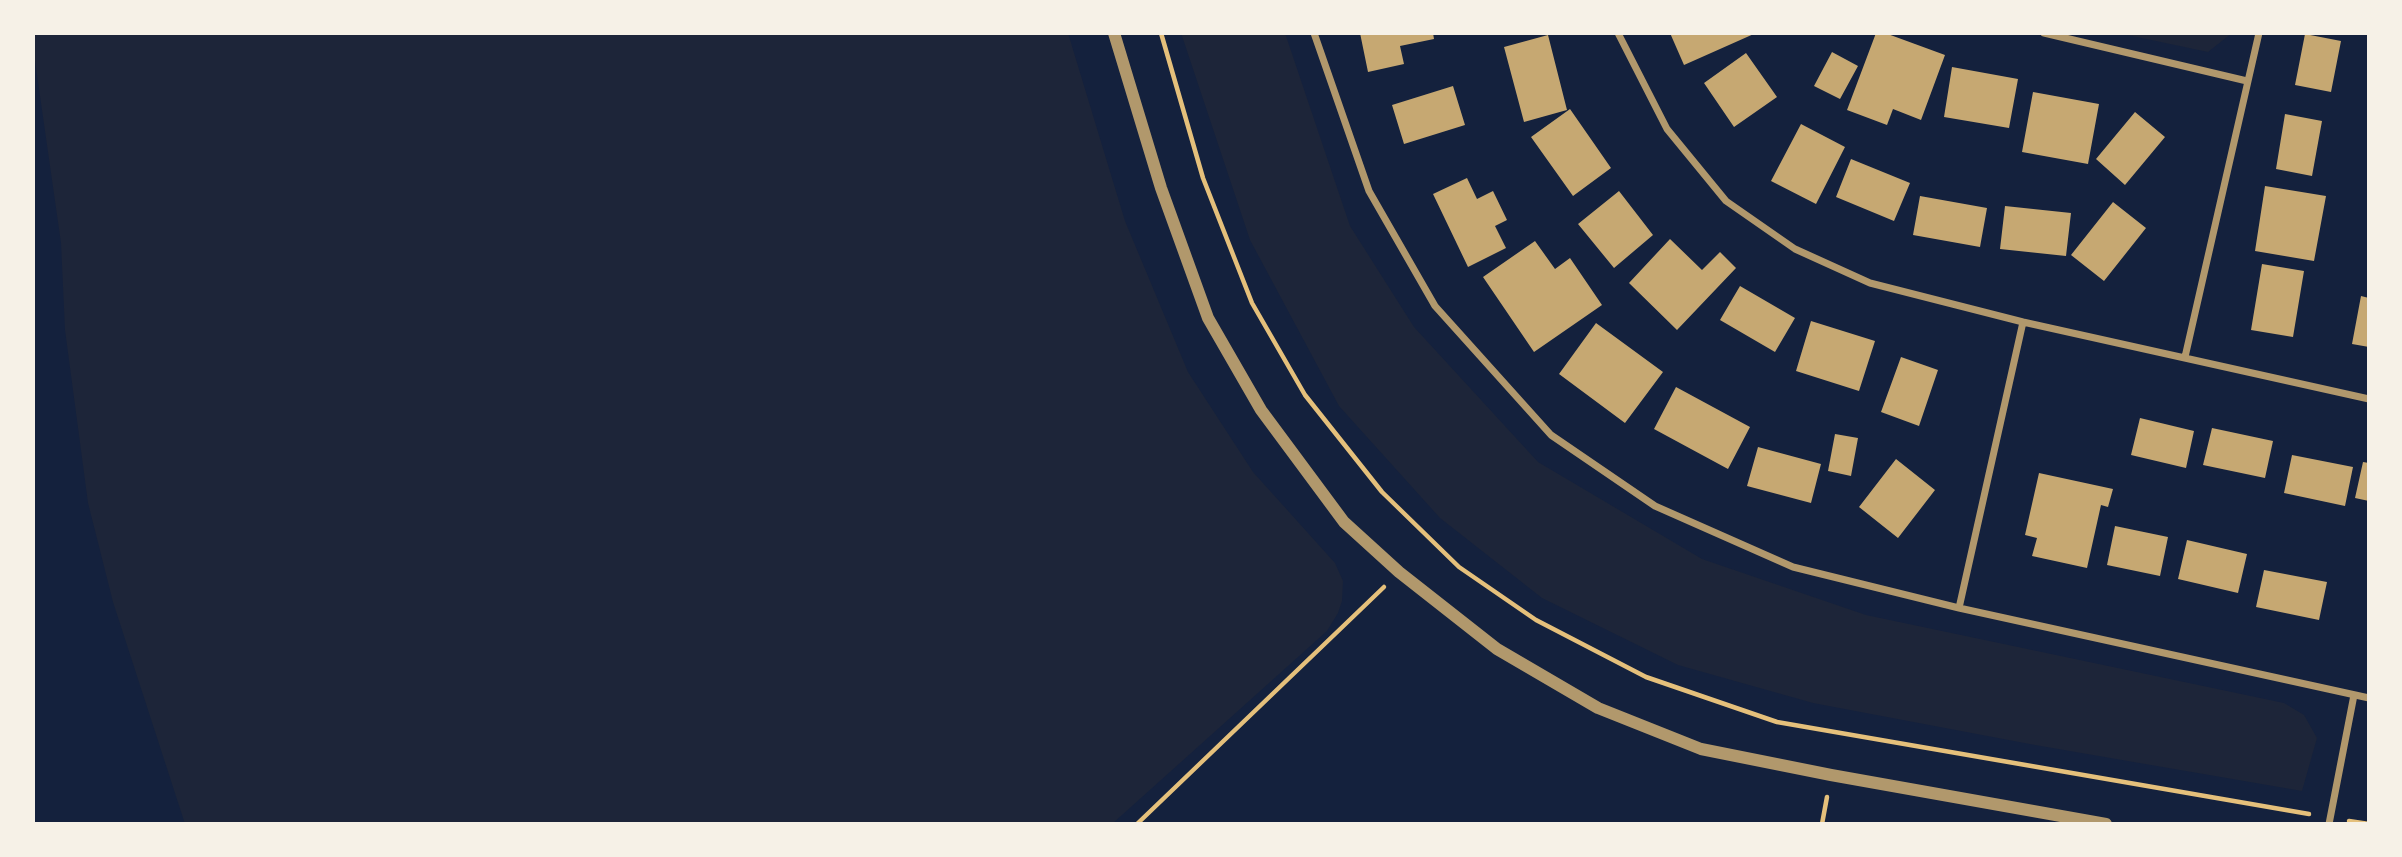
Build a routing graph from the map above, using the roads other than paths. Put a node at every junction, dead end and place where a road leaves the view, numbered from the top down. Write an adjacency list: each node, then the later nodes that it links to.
1 (1114, 33): 13 (street)
2 (1314, 33): 10 (street)
3 (1618, 33): 7 (street)
4 (2044, 33): 6 (street)
5 (2259, 33): 6 (street)
6 (2248, 81): 8 (street)
7 (2023, 322): 8 (street); 10 (street)
8 (2185, 357): 9 (street)
9 (2369, 399)
10 (1959, 608): 11 (street)
11 (2354, 695): 12 (street); 14 (street)
12 (2369, 698)
13 (2106, 824)
14 (2329, 824)

